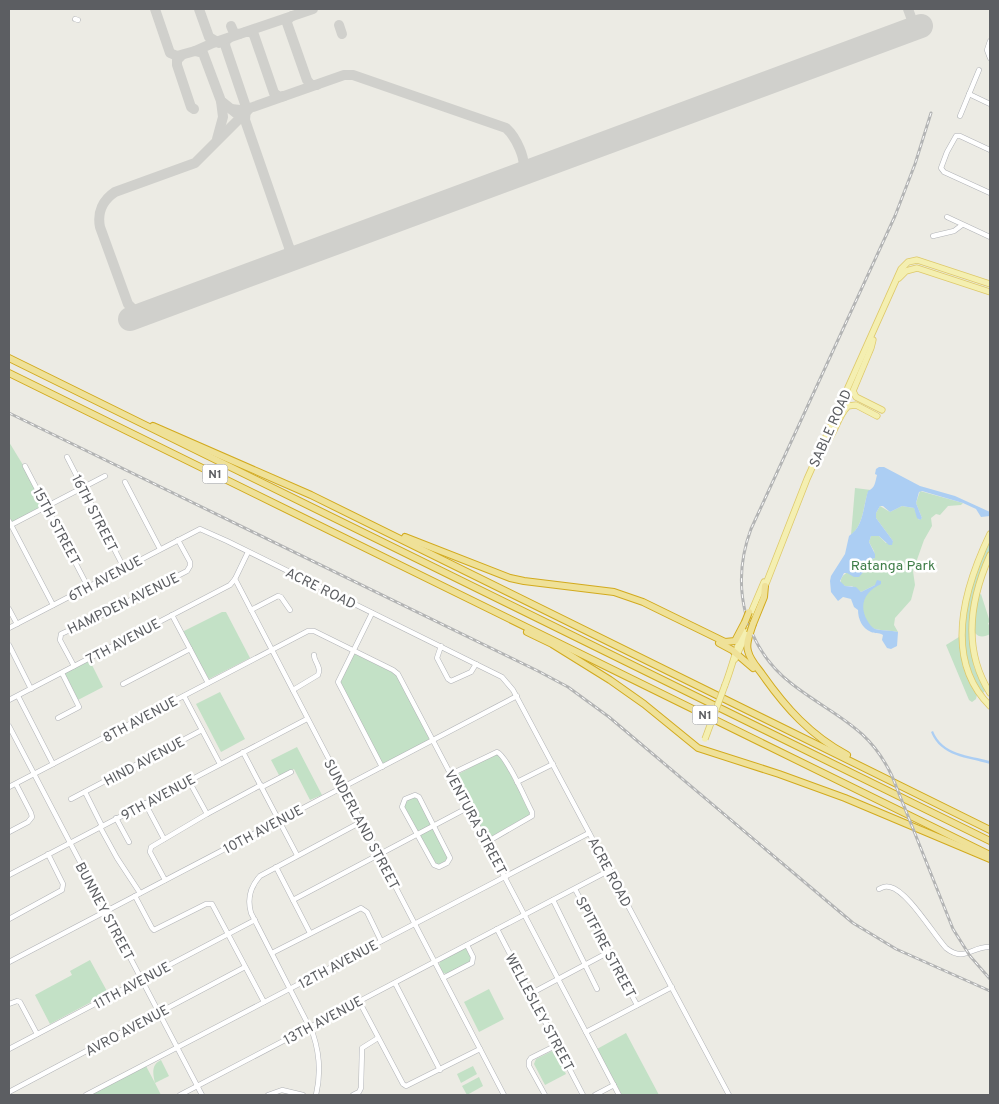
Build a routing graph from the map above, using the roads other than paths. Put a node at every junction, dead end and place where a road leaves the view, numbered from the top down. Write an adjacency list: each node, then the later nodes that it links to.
1 (990, 41): 2 (street)
2 (989, 56)
3 (979, 70): 4 (street)
4 (969, 94): 5 (street); 6 (street)
5 (990, 104)
6 (960, 116)
7 (990, 150): 8 (street)
8 (990, 193)
9 (947, 218): 10 (street)
10 (962, 225): 11 (street); 12 (street)
11 (933, 236)
12 (990, 237)
13 (896, 281): 14 (main road, SABLE ROAD); 15 (main road, SABLE ROAD); 16 (main road, SABLE ROAD)
14 (990, 284)
15 (990, 292)
16 (874, 331): 20 (main road); 22 (main road, SABLE ROAD)
17 (9, 358): 19 (highway, N1)
18 (9, 373): 39 (highway, N1)
19 (99, 404): 29 (highway); 112 (highway, N1)
20 (882, 410)
21 (877, 416): 22 (main road)
22 (821, 449): 40 (main road, SABLE ROAD)
23 (67, 457): 27 (street, 16TH STREET)
24 (25, 466): 28 (street, 15TH STREET)
25 (105, 476): 27 (street)
26 (125, 482): 34 (street)
27 (82, 488): 28 (street); 38 (street, 16TH STREET)
28 (46, 506): 30 (street); 42 (street, 15TH STREET)
29 (362, 520): 54 (highway); 88 (highway)
30 (9, 524): 45 (street)
31 (201, 530): 33 (street, 6TH AVENUE); 35 (street, ACRE ROAD)
32 (990, 534): 44 (main road)
33 (178, 540): 34 (street, 6TH AVENUE); 63 (street, HAMPDEN AVENUE)
34 (160, 549): 38 (street, 6TH AVENUE)
35 (248, 552): 41 (street); 49 (street, ACRE ROAD)
36 (990, 555): 37 (main road)
37 (985, 566): 44 (main road); 70 (main road)
38 (124, 568): 42 (street, 6TH AVENUE)
39 (420, 575): 81 (highway); 119 (highway, N1)
40 (768, 576): 43 (main road, SABLE ROAD); 51 (main road, SABLE ROAD)
41 (235, 579): 47 (street, SUNDERLAND STREET); 50 (street, 7TH AVENUE)
42 (88, 586): 45 (street, 6TH AVENUE)
43 (765, 586): 51 (highway)
44 (968, 587): 75 (main road)
45 (53, 605): 52 (street, 6TH AVENUE)
46 (9, 609): 52 (street)
47 (251, 610): 48 (street); 58 (street, SUNDERLAND STREET)
48 (290, 610)
49 (372, 613): 56 (street, ACRE ROAD); 59 (street)
50 (172, 615): 57 (street); 63 (street, 7TH AVENUE)
51 (749, 621): 54 (highway); 61 (main road, SABLE ROAD); 65 (highway)
52 (17, 624): 53 (street, 6TH AVENUE)
53 (9, 628)
54 (706, 634): 61 (highway)
55 (9, 645): 68 (street)
56 (441, 646): 62 (street, ACRE ROAD); 62 (street)
57 (190, 649): 66 (street); 67 (street)
58 (272, 650): 59 (street, VENTURA STREET); 66 (street, 8TH AVENUE); 69 (street, SUNDERLAND STREET)
59 (354, 651): 80 (street, VENTURA STREET); 86 (street)
60 (314, 655): 69 (street)
61 (736, 656): 65 (highway); 81 (main road, SABLE ROAD, bridge)
62 (476, 664): 73 (street, ACRE ROAD)
63 (74, 666): 64 (street, 7TH AVENUE)
64 (62, 673): 68 (street, 7TH AVENUE); 76 (street)
65 (766, 681): 88 (highway)
66 (208, 683): 72 (street, 8TH AVENUE)
67 (123, 684)
68 (31, 689): 71 (street, 7TH AVENUE)
69 (292, 690): 77 (street, SUNDERLAND STREET)
70 (990, 693)
71 (18, 696): 74 (street, 7TH AVENUE); 83 (street)
72 (184, 696): 79 (street); 83 (street, 8TH AVENUE)
73 (516, 696): 80 (street, 10TH AVENUE); 85 (street, ACRE ROAD)
74 (9, 700)
75 (990, 706)
76 (58, 718)
77 (308, 718): 82 (street, 9TH AVENUE); 96 (street, SUNDERLAND STREET)
78 (9, 726): 89 (street, BUNNEY STREET)
79 (202, 730): 84 (street); 97 (street, HIND AVENUE)
80 (433, 740): 86 (street, 10TH AVENUE); 90 (street, VENTURA STREET)
81 (701, 749): 120 (highway)
82 (243, 752): 84 (street, 9TH AVENUE); 94 (street)
83 (53, 764): 89 (street, 8TH AVENUE)
84 (220, 764): 91 (street, 9TH AVENUE)
85 (553, 764): 92 (street); 109 (street, ACRE ROAD)
86 (382, 767): 96 (street, 10TH AVENUE)
87 (291, 772): 94 (street)
88 (876, 773): 107 (highway)
89 (34, 774): 93 (street, 8TH AVENUE); 115 (street, BUNNEY STREET)
90 (451, 774): 92 (street); 100 (street, VENTURA STREET)
91 (189, 780): 99 (street, 9TH AVENUE); 101 (street)
92 (517, 782): 114 (street)
93 (16, 784): 95 (street, 8TH AVENUE); 108 (street)
94 (261, 786): 101 (street); 103 (street)
95 (9, 787)
96 (343, 787): 103 (street, 10TH AVENUE); 104 (street, SUNDERLAND STREET)
97 (85, 792): 98 (street, HIND AVENUE); 105 (street)
98 (71, 799)
99 (145, 803): 102 (street, 9TH AVENUE); 111 (street)
100 (468, 808): 106 (street); 114 (street, VENTURA STREET)
101 (207, 814): 111 (street)
102 (116, 818): 105 (street, 9TH AVENUE); 113 (street)
103 (279, 820): 117 (street); 125 (street, 10TH AVENUE)
104 (362, 822): 117 (street); 118 (street, SUNDERLAND STREET)
105 (101, 826): 115 (street, 9TH AVENUE); 128 (street)
106 (434, 826): 110 (street); 110 (street); 110 (street)
107 (990, 830)
108 (9, 832)
109 (589, 832): 122 (street, ACRE ROAD); 124 (street, 12TH AVENUE)
110 (417, 834): 118 (street)
111 (164, 839): 125 (street)
112 (990, 841)
113 (129, 842)
114 (487, 842): 124 (street, VENTURA STREET)
115 (70, 843): 116 (street, 9TH AVENUE); 132 (street, BUNNEY STREET)
116 (48, 854): 123 (street, 9TH AVENUE); 134 (street)
117 (297, 855): 121 (street)
118 (378, 855): 130 (street); 136 (street, SUNDERLAND STREET)
119 (990, 855)
120 (990, 859)
121 (276, 867): 130 (street); 135 (street)
122 (610, 870): 126 (street, 13TH AVENUE); 153 (street, ACRE ROAD)
123 (9, 875)
124 (505, 876): 133 (street, VENTURA STREET); 136 (street, 12TH AVENUE)
125 (165, 880): 128 (street, 10TH AVENUE)
126 (575, 889): 131 (street, 13TH AVENUE); 143 (street, SPITFIRE STREET)
127 (879, 889): 142 (street)
128 (140, 893): 129 (street, 10TH AVENUE)
129 (135, 896): 132 (street, 10TH AVENUE); 139 (street)
130 (293, 900): 138 (street)
131 (552, 900): 133 (street, 13TH AVENUE); 147 (street)
132 (106, 911): 145 (street, 10TH AVENUE); 151 (street, BUNNEY STREET)
133 (525, 914): 137 (street, 13TH AVENUE); 150 (street, VENTURA STREET)
134 (9, 919)
135 (255, 920): 139 (street, 11TH AVENUE); 144 (street)
136 (415, 924): 140 (street, 12TH AVENUE); 146 (street, SUNDERLAND STREET)
137 (496, 929): 141 (street, 13TH AVENUE); 156 (street, WELLESLEY STREET)
138 (310, 933): 140 (street); 144 (street)
139 (228, 934): 148 (street); 151 (street, 11TH AVENUE)
140 (382, 941): 154 (street, 12TH AVENUE)
141 (467, 945): 146 (street, 13TH AVENUE); 149 (street)
142 (990, 947)
143 (609, 952): 147 (street); 160 (street, SPITFIRE STREET)
144 (272, 953): 154 (street)
145 (9, 962)
146 (434, 962): 149 (street, SUNDERLAND STREET); 152 (street, 13TH AVENUE)
147 (585, 964): 150 (street); 155 (street)
148 (245, 967): 157 (street); 161 (street, AVRO AVENUE)
149 (443, 978): 169 (street, SUNDERLAND STREET)
150 (559, 979): 156 (street); 163 (street, VENTURA STREET)
151 (141, 980): 161 (street, BUNNEY STREET); 164 (street, 11TH AVENUE)
152 (395, 983): 158 (street, 13TH AVENUE); 170 (street)
153 (672, 987): 160 (street); 186 (street, ACRE ROAD)
154 (291, 989): 157 (street, 12TH AVENUE); 162 (street)
155 (597, 989)
156 (530, 994): 166 (street, WELLESLEY STREET)
157 (264, 1002): 167 (street, 12TH AVENUE)
158 (359, 1002): 162 (street, 13TH AVENUE); 165 (street)
159 (9, 1004): 164 (street)
160 (637, 1005): 163 (street)
161 (159, 1013): 167 (street, BUNNEY STREET); 173 (street, AVRO AVENUE)
162 (310, 1027): 172 (street, 13TH AVENUE); 179 (street)
163 (586, 1032): 171 (street, VENTURA STREET)
164 (37, 1034): 168 (street, 11TH AVENUE)
165 (378, 1038): 170 (street); 180 (street)
166 (557, 1045): 182 (street); 183 (street, WELLESLEY STREET)
167 (177, 1048): 172 (street, BUNNEY STREET); 174 (street, 12TH AVENUE)
168 (9, 1049)
169 (480, 1049): 170 (street); 181 (street, SUNDERLAND STREET)
170 (440, 1070)
171 (614, 1085): 184 (street); 185 (street, VENTURA STREET)
172 (197, 1086): 175 (street, 13TH AVENUE); 176 (street, BUNNEY STREET)
173 (9, 1092)
174 (86, 1095)
175 (180, 1095)
176 (202, 1095)
177 (268, 1095): 178 (street)
178 (303, 1095)
179 (316, 1095)
180 (353, 1095)
181 (504, 1095)
182 (545, 1095)
183 (583, 1095)
184 (595, 1095)
185 (619, 1095)
186 (728, 1095)

